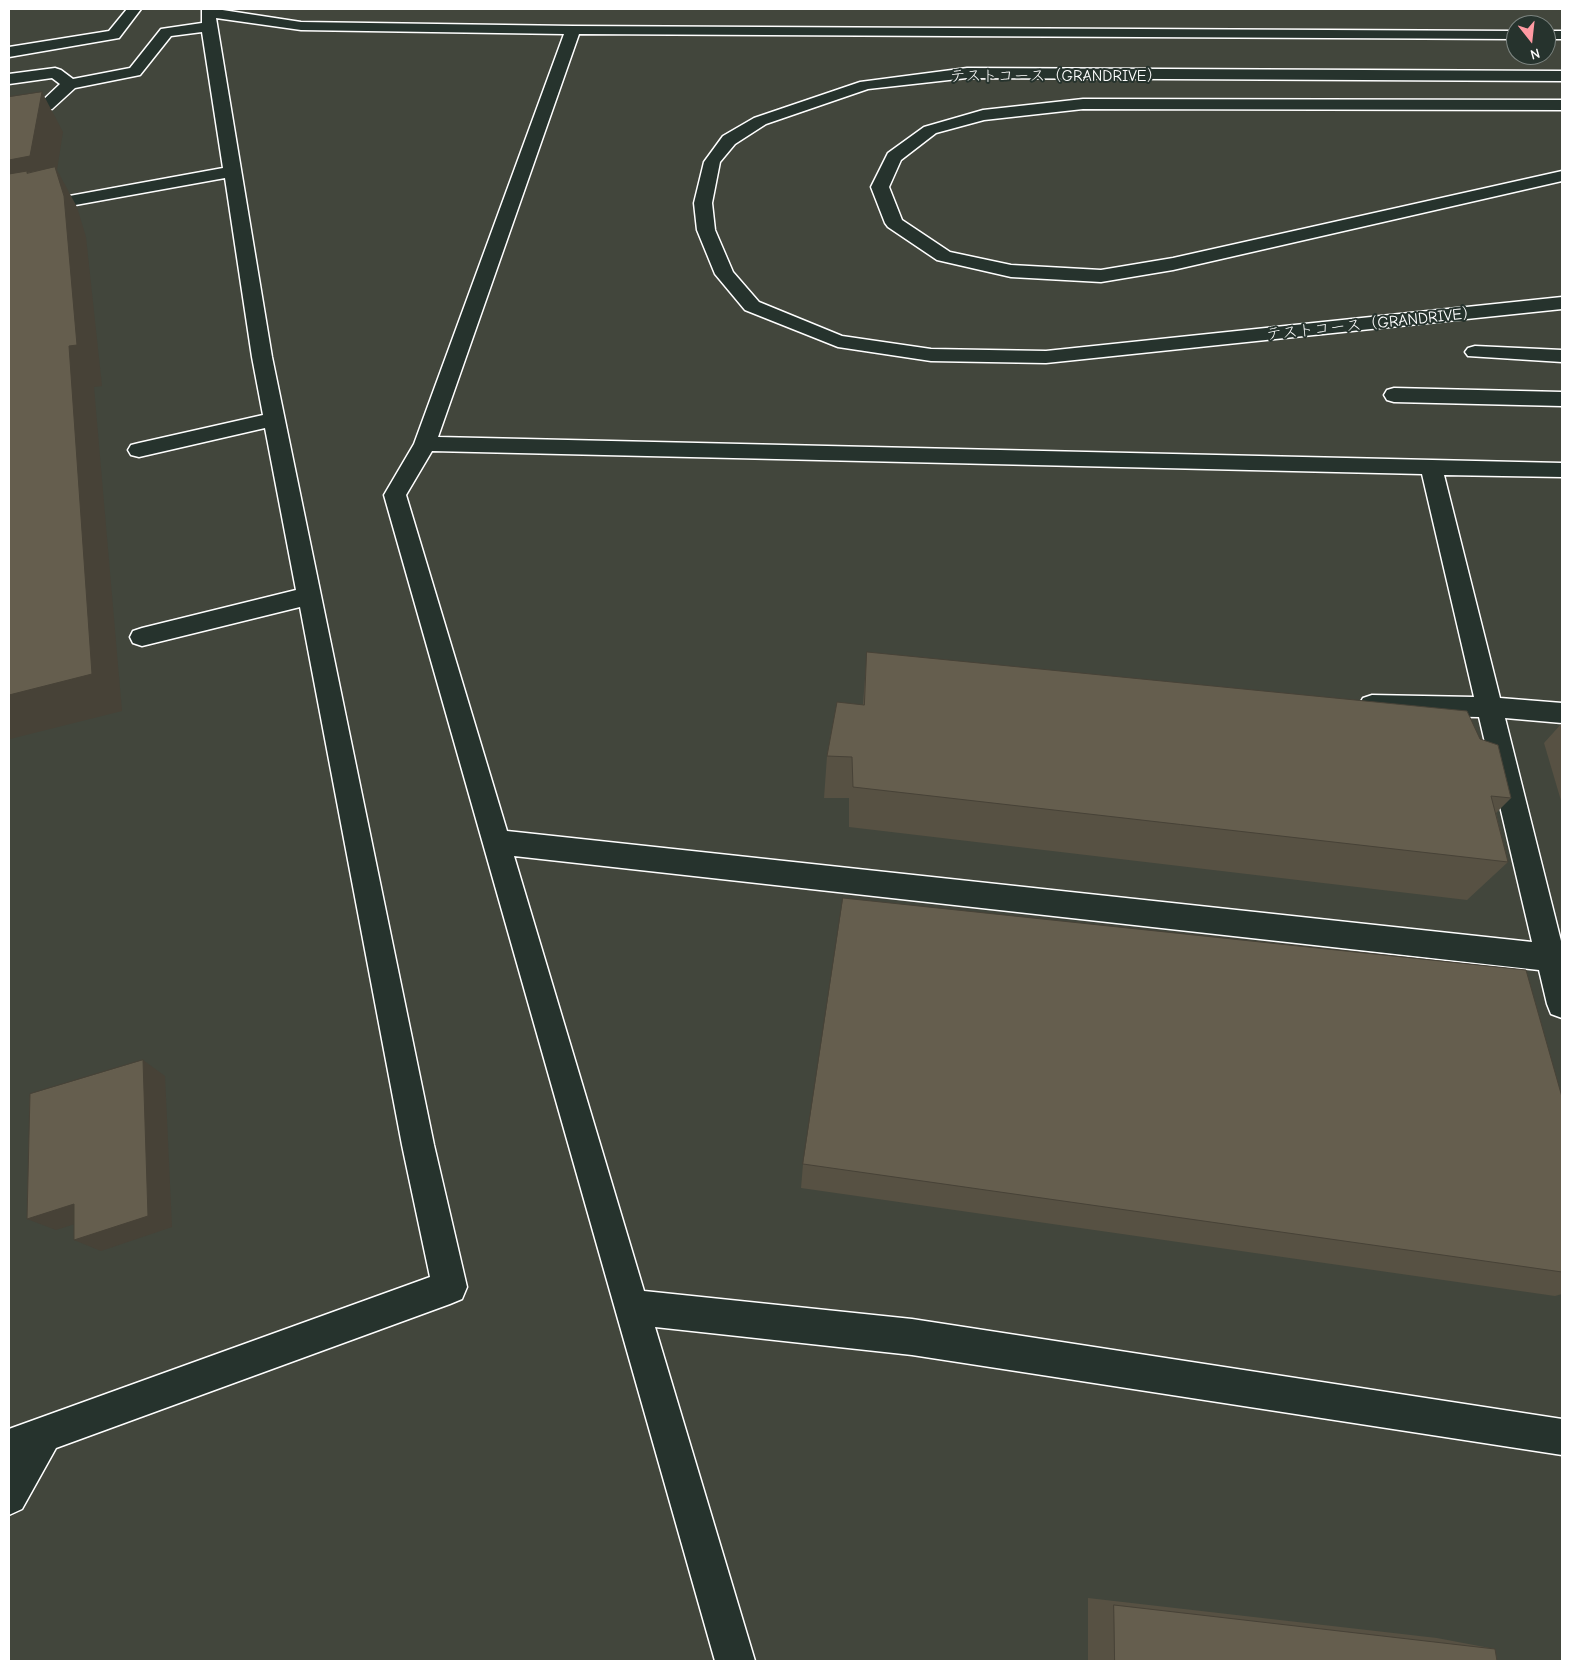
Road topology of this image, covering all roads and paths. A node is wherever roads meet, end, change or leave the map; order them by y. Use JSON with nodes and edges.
{"nodes":[{"id":1,"x":134,"y":9,"type":"edge"},
{"id":2,"x":209,"y":16,"type":"edge"},
{"id":3,"x":573,"y":30,"type":"junction"},
{"id":4,"x":1506,"y":35,"type":"edge"},
{"id":5,"x":9,"y":52,"type":"edge"},
{"id":6,"x":1562,"y":76,"type":"edge"},
{"id":7,"x":9,"y":79,"type":"edge"},
{"id":8,"x":70,"y":84,"type":"junction"},
{"id":9,"x":1562,"y":105,"type":"edge"},
{"id":10,"x":9,"y":112,"type":"edge"},
{"id":11,"x":232,"y":172,"type":"junction"},
{"id":12,"x":1562,"y":176,"type":"edge"},
{"id":13,"x":9,"y":212,"type":"edge"},
{"id":14,"x":1562,"y":303,"type":"edge"},
{"id":15,"x":1475,"y":352,"type":"dead end"},
{"id":16,"x":1562,"y":356,"type":"edge"},
{"id":17,"x":1394,"y":395,"type":"dead end"},
{"id":18,"x":1562,"y":399,"type":"edge"},
{"id":19,"x":274,"y":419,"type":"junction"},
{"id":20,"x":425,"y":444,"type":"junction"},
{"id":21,"x":139,"y":450,"type":"dead end"},
{"id":22,"x":1431,"y":467,"type":"junction"},
{"id":23,"x":1562,"y":470,"type":"edge"},
{"id":24,"x":309,"y":596,"type":"junction"},
{"id":25,"x":142,"y":637,"type":"dead end"},
{"id":26,"x":1352,"y":705,"type":"edge"},
{"id":27,"x":1490,"y":707,"type":"junction"},
{"id":28,"x":1562,"y":713,"type":"edge"},
{"id":29,"x":496,"y":842,"type":"junction"},
{"id":30,"x":1556,"y":958,"type":"edge"},
{"id":31,"x":1562,"y":1004,"type":"edge"},
{"id":32,"x":632,"y":1307,"type":"junction"},
{"id":33,"x":43,"y":1435,"type":"junction"},
{"id":34,"x":1562,"y":1438,"type":"edge"},
{"id":35,"x":9,"y":1447,"type":"edge"},
{"id":36,"x":9,"y":1496,"type":"edge"},
{"id":37,"x":735,"y":1661,"type":"edge"}],
"edges":[{"from":1,"to":5,"type":"street"},
{"from":2,"to":3,"type":"street"},
{"from":2,"to":8,"type":"street"},
{"from":2,"to":11,"type":"street"},
{"from":3,"to":4,"type":"street"},
{"from":3,"to":20,"type":"street"},
{"from":6,"to":14,"type":"street","name":"テストコース（GRANDRIVE）"},
{"from":7,"to":8,"type":"street"},
{"from":8,"to":10,"type":"street"},
{"from":9,"to":12,"type":"street"},
{"from":11,"to":13,"type":"street"},
{"from":11,"to":19,"type":"street"},
{"from":15,"to":16,"type":"street"},
{"from":17,"to":18,"type":"street"},
{"from":19,"to":21,"type":"street"},
{"from":19,"to":24,"type":"street"},
{"from":20,"to":22,"type":"street"},
{"from":20,"to":29,"type":"street"},
{"from":22,"to":23,"type":"street"},
{"from":22,"to":27,"type":"street"},
{"from":24,"to":25,"type":"street"},
{"from":24,"to":33,"type":"street"},
{"from":26,"to":27,"type":"street"},
{"from":27,"to":28,"type":"street"},
{"from":27,"to":30,"type":"street"},
{"from":29,"to":30,"type":"street"},
{"from":29,"to":32,"type":"street"},
{"from":30,"to":31,"type":"street"},
{"from":32,"to":34,"type":"street"},
{"from":32,"to":37,"type":"street"},
{"from":33,"to":35,"type":"street"},
{"from":33,"to":36,"type":"street"}]}
